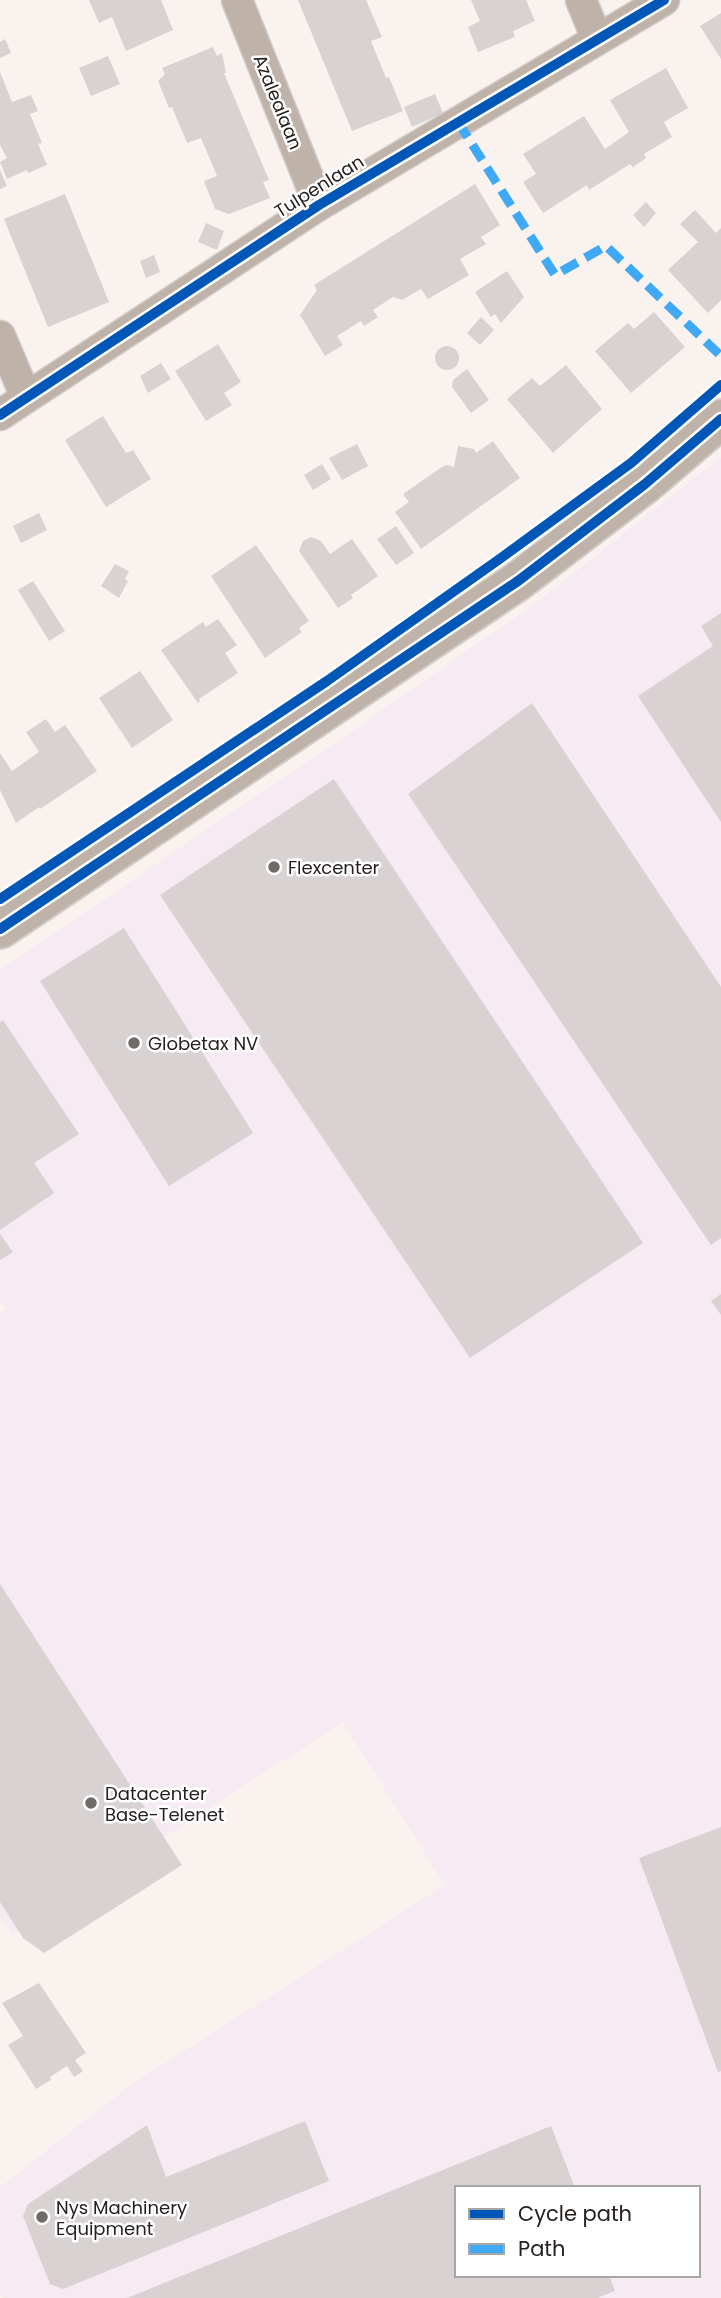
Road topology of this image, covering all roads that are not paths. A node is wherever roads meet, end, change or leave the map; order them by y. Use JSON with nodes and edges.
{"nodes":[{"id":1,"x":237,"y":0,"type":"edge"},
{"id":2,"x":581,"y":0,"type":"edge"},
{"id":3,"x":664,"y":0,"type":"edge"},
{"id":4,"x":597,"y":39,"type":"junction"},
{"id":5,"x":319,"y":205,"type":"junction"},
{"id":6,"x":0,"y":336,"type":"edge"},
{"id":7,"x":26,"y":397,"type":"junction"},
{"id":8,"x":0,"y":415,"type":"edge"},
{"id":9,"x":721,"y":419,"type":"edge"},
{"id":10,"x":0,"y":929,"type":"edge"}],
"edges":[{"from":1,"to":5,"type":"street","name":"Azalealaan"},
{"from":2,"to":4,"type":"street"},
{"from":3,"to":4,"type":"street","name":"Tulpenlaan"},
{"from":4,"to":5,"type":"street","name":"Tulpenlaan"},
{"from":5,"to":7,"type":"street","name":"Tulpenlaan"},
{"from":6,"to":7,"type":"street"},
{"from":7,"to":8,"type":"street","name":"Tulpenlaan"},
{"from":9,"to":10,"type":"street"}]}
